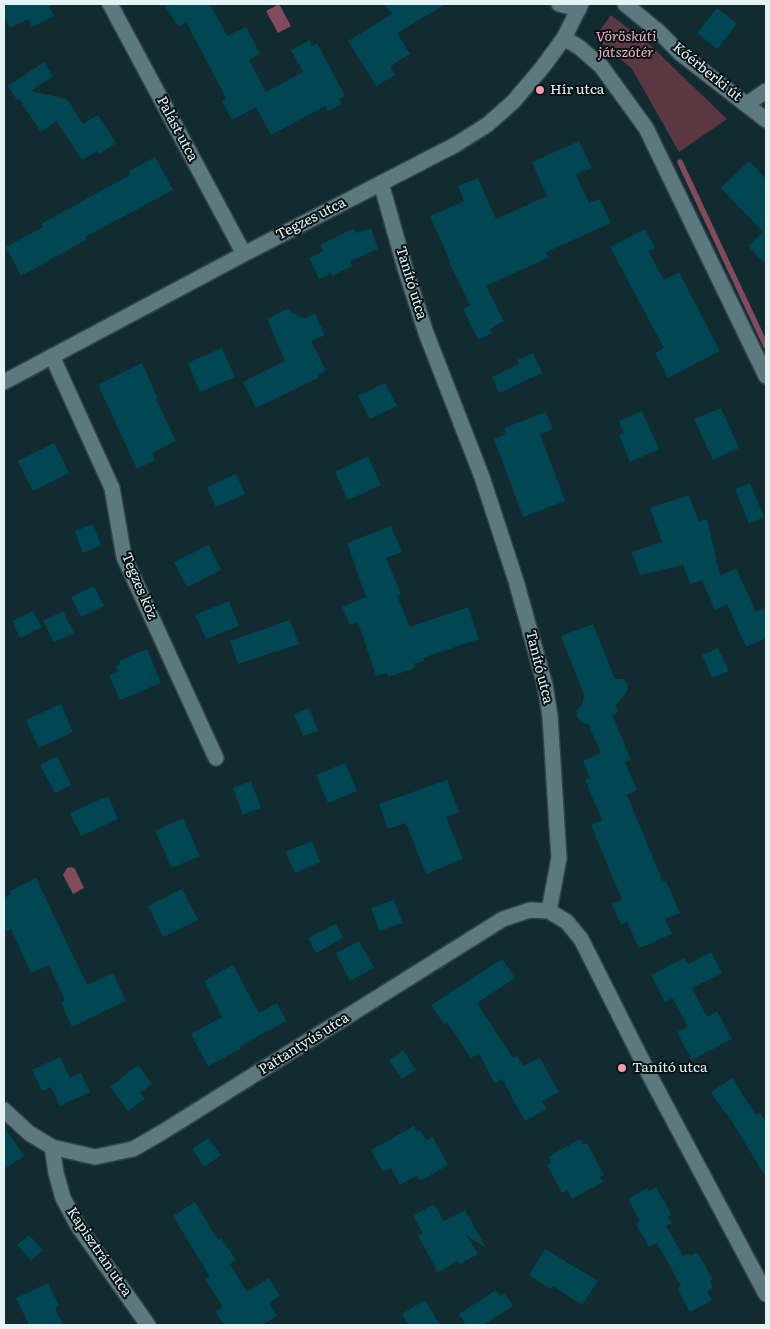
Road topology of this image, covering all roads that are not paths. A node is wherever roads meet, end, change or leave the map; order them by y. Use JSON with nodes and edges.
{"nodes":[{"id":1,"x":110,"y":4,"type":"edge"},
{"id":2,"x":559,"y":4,"type":"edge"},
{"id":3,"x":625,"y":4,"type":"edge"},
{"id":4,"x":580,"y":7,"type":"edge"},
{"id":5,"x":564,"y":38,"type":"junction"},
{"id":6,"x":766,"y":91,"type":"edge"},
{"id":7,"x":747,"y":104,"type":"junction"},
{"id":8,"x":766,"y":120,"type":"edge"},
{"id":9,"x":381,"y":183,"type":"junction"},
{"id":10,"x":244,"y":254,"type":"junction"},
{"id":11,"x":52,"y":356,"type":"junction"},
{"id":12,"x":766,"y":376,"type":"edge"},
{"id":13,"x":4,"y":382,"type":"edge"},
{"id":14,"x":216,"y":758,"type":"dead end"},
{"id":15,"x":549,"y":911,"type":"junction"},
{"id":16,"x":4,"y":1110,"type":"edge"},
{"id":17,"x":52,"y":1147,"type":"junction"},
{"id":18,"x":766,"y":1294,"type":"edge"},
{"id":19,"x":148,"y":1325,"type":"edge"}],
"edges":[{"from":1,"to":10,"type":"street","name":"Palást utca"},
{"from":2,"to":4,"type":"street"},
{"from":3,"to":7,"type":"street","name":"Kőérberki út"},
{"from":4,"to":5,"type":"street","name":"Tegzes utca"},
{"from":5,"to":9,"type":"street","name":"Tegzes utca"},
{"from":5,"to":12,"type":"street"},
{"from":6,"to":7,"type":"street"},
{"from":7,"to":8,"type":"street","name":"Kőérberki út"},
{"from":9,"to":10,"type":"street","name":"Tegzes utca"},
{"from":9,"to":15,"type":"street","name":"Tanító utca"},
{"from":10,"to":11,"type":"street","name":"Tegzes utca"},
{"from":11,"to":13,"type":"street","name":"Tegzes utca"},
{"from":11,"to":14,"type":"street","name":"Tegzes köz"},
{"from":15,"to":17,"type":"street","name":"Pattantyús utca"},
{"from":15,"to":18,"type":"street"},
{"from":16,"to":17,"type":"street"},
{"from":17,"to":19,"type":"street","name":"Kapisztrán utca"}]}
